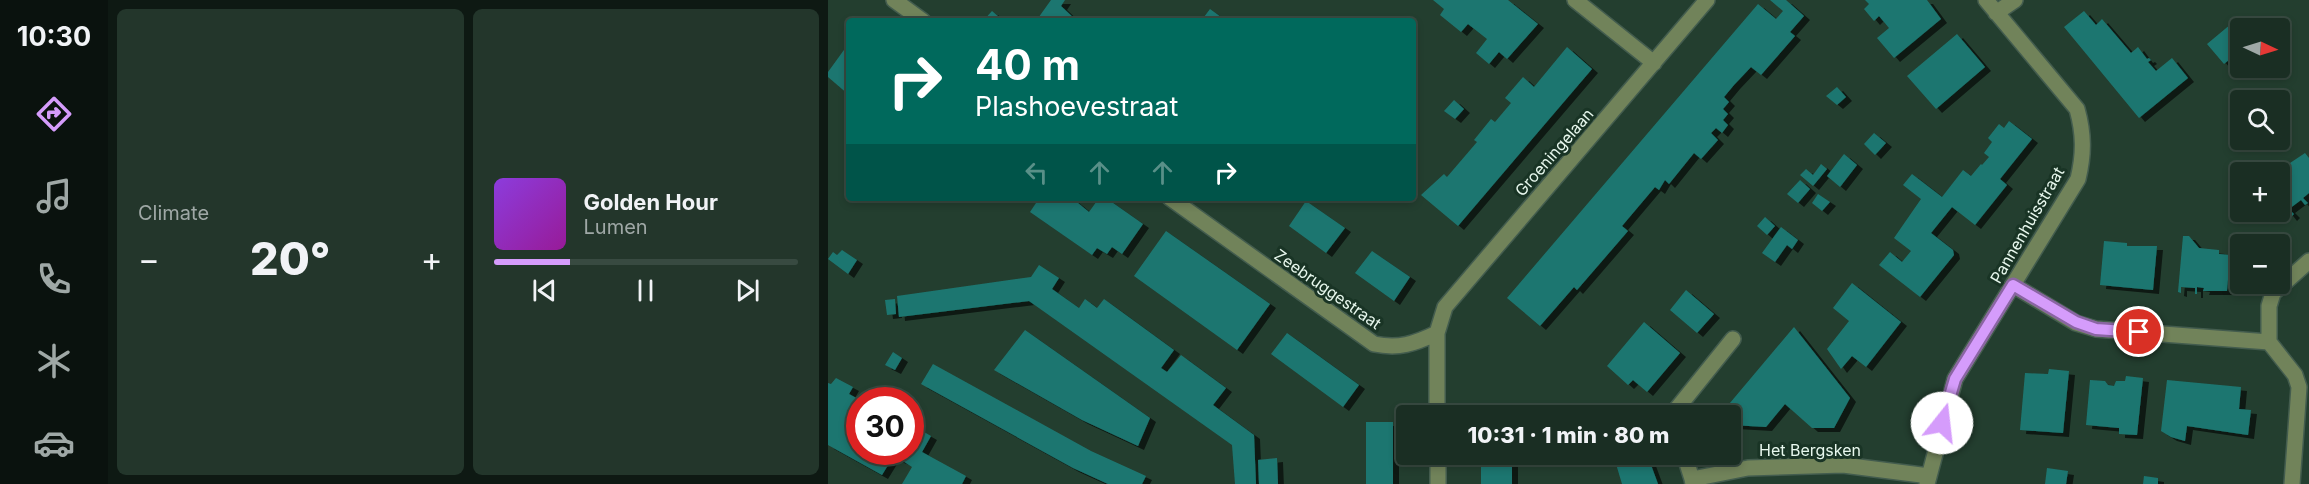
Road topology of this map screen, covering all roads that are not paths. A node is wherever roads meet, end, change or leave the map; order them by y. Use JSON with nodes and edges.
{"nodes":[{"id":1,"x":894,"y":0,"type":"edge"},
{"id":2,"x":1575,"y":0,"type":"edge"},
{"id":3,"x":1707,"y":0,"type":"edge"},
{"id":4,"x":1986,"y":0,"type":"edge"},
{"id":5,"x":2015,"y":0,"type":"edge"},
{"id":6,"x":1996,"y":13,"type":"junction"},
{"id":7,"x":919,"y":18,"type":"edge"},
{"id":8,"x":1654,"y":63,"type":"junction"},
{"id":9,"x":1174,"y":201,"type":"edge"},
{"id":10,"x":2309,"y":261,"type":"edge"},
{"id":11,"x":2013,"y":285,"type":"junction"},
{"id":12,"x":1437,"y":333,"type":"junction"},
{"id":13,"x":1733,"y":339,"type":"dead end"},
{"id":14,"x":2269,"y":342,"type":"junction"},
{"id":15,"x":1437,"y":405,"type":"edge"},
{"id":16,"x":1680,"y":405,"type":"edge"},
{"id":17,"x":1438,"y":465,"type":"edge"},
{"id":18,"x":1688,"y":465,"type":"edge"},
{"id":19,"x":1928,"y":480,"type":"edge"},
{"id":20,"x":1693,"y":482,"type":"edge"},
{"id":21,"x":1438,"y":484,"type":"edge"},
{"id":22,"x":2292,"y":484,"type":"edge"}],
"edges":[{"from":1,"to":7,"type":"street"},
{"from":2,"to":8,"type":"street"},
{"from":3,"to":8,"type":"street","name":"Groeningelaan"},
{"from":4,"to":6,"type":"street","name":"Pannenhuisstraat"},
{"from":5,"to":6,"type":"street"},
{"from":6,"to":11,"type":"street","name":"Pannenhuisstraat"},
{"from":8,"to":12,"type":"street","name":"Groeningelaan"},
{"from":9,"to":12,"type":"street","name":"Zeebruggestraat"},
{"from":10,"to":14,"type":"street"},
{"from":11,"to":14,"type":"street"},
{"from":11,"to":19,"type":"street","name":"Pannenhuisstraat"},
{"from":12,"to":15,"type":"street"},
{"from":13,"to":16,"type":"street"},
{"from":14,"to":22,"type":"street"},
{"from":17,"to":21,"type":"street"},
{"from":18,"to":20,"type":"street","name":"Het Bergsken"},
{"from":19,"to":20,"type":"street","name":"Het Bergsken"}]}
